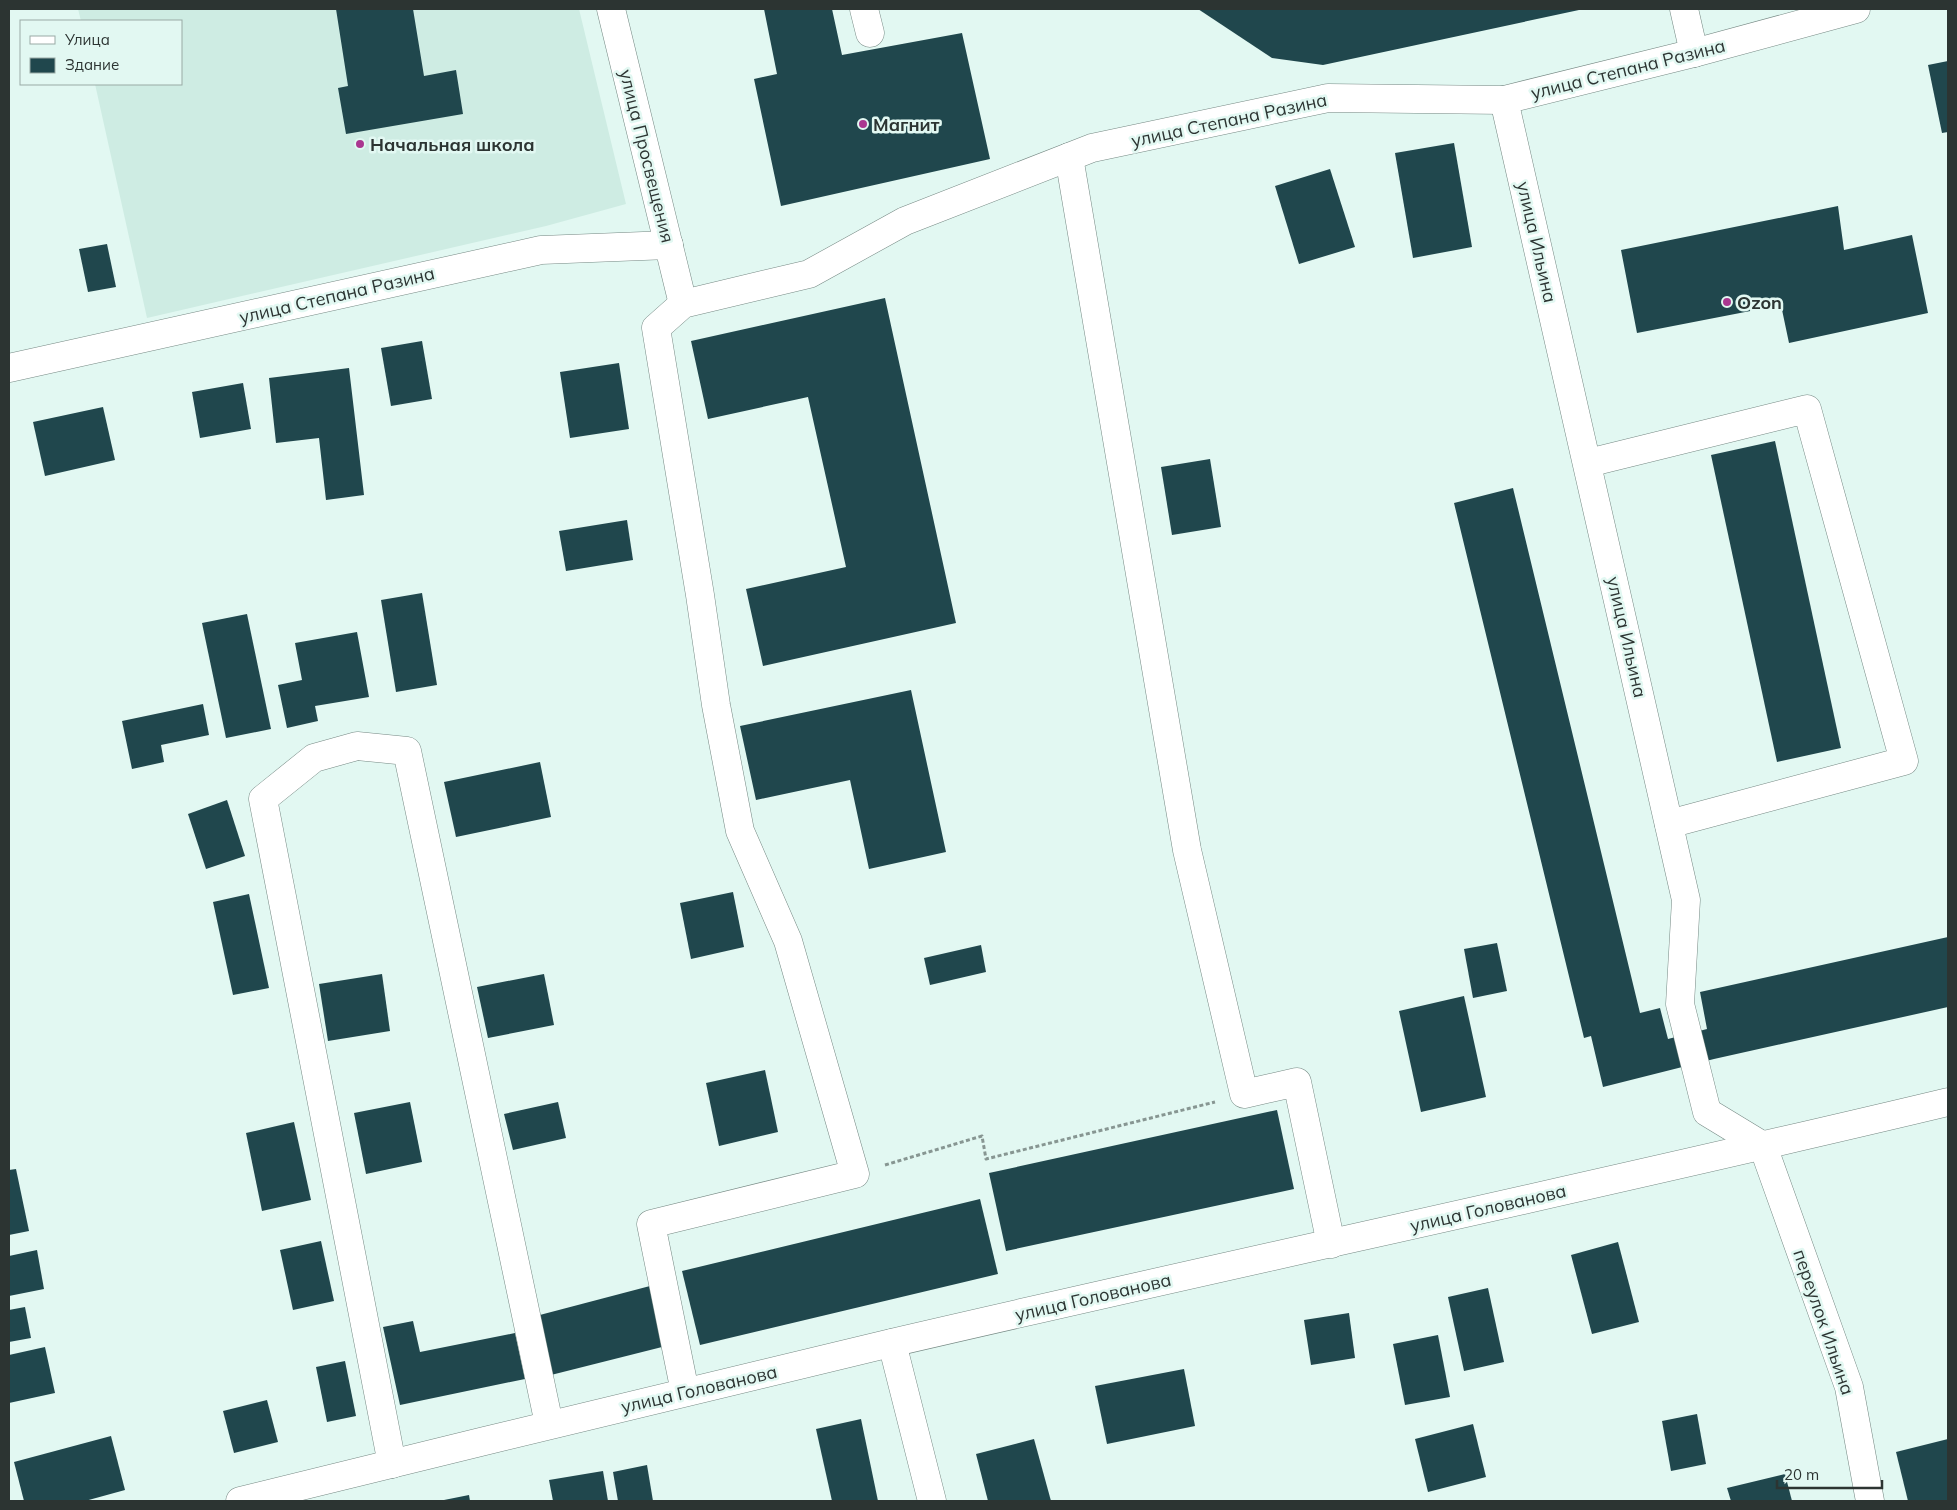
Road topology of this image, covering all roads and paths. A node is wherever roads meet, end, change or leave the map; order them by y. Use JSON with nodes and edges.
{"nodes":[{"id":1,"x":611,"y":9,"type":"edge"},
{"id":2,"x":1684,"y":9,"type":"edge"},
{"id":3,"x":1856,"y":9,"type":"edge"},
{"id":4,"x":1694,"y":53,"type":"junction"},
{"id":5,"x":1504,"y":100,"type":"junction"},
{"id":6,"x":1069,"y":157,"type":"junction"},
{"id":7,"x":669,"y":244,"type":"junction"},
{"id":8,"x":683,"y":304,"type":"junction"},
{"id":9,"x":9,"y":368,"type":"edge"},
{"id":10,"x":1588,"y":464,"type":"junction"},
{"id":11,"x":1669,"y":824,"type":"junction"},
{"id":12,"x":1244,"y":1094,"type":"junction"},
{"id":13,"x":1948,"y":1102,"type":"edge"},
{"id":14,"x":1763,"y":1146,"type":"junction"},
{"id":15,"x":855,"y":1174,"type":"junction"},
{"id":16,"x":1331,"y":1244,"type":"junction"},
{"id":17,"x":892,"y":1343,"type":"junction"},
{"id":18,"x":684,"y":1392,"type":"junction"},
{"id":19,"x":549,"y":1424,"type":"junction"},
{"id":20,"x":392,"y":1464,"type":"junction"},
{"id":21,"x":240,"y":1501,"type":"edge"},
{"id":22,"x":932,"y":1501,"type":"edge"},
{"id":23,"x":1870,"y":1501,"type":"edge"}],
"edges":[{"from":1,"to":7,"type":"street","name":"улица Просвещения"},
{"from":2,"to":4,"type":"street"},
{"from":3,"to":4,"type":"street","name":"улица Степана Разина"},
{"from":4,"to":5,"type":"street","name":"улица Степана Разина"},
{"from":5,"to":6,"type":"street","name":"улица Степана Разина"},
{"from":5,"to":10,"type":"street","name":"улица Ильина"},
{"from":6,"to":8,"type":"street","name":"улица Степана Разина"},
{"from":6,"to":12,"type":"street"},
{"from":7,"to":8,"type":"street","name":"улица Просвещения"},
{"from":7,"to":9,"type":"street","name":"улица Степана Разина"},
{"from":8,"to":15,"type":"street"},
{"from":10,"to":11,"type":"street","name":"улица Ильина"},
{"from":10,"to":11,"type":"street"},
{"from":11,"to":14,"type":"street","name":"улица Ильина"},
{"from":12,"to":15,"type":"path"},
{"from":12,"to":16,"type":"street"},
{"from":13,"to":14,"type":"street","name":"улица Голованова"},
{"from":14,"to":16,"type":"street","name":"улица Голованова"},
{"from":14,"to":23,"type":"street","name":"переулок Ильина"},
{"from":15,"to":18,"type":"street"},
{"from":16,"to":17,"type":"street","name":"улица Голованова"},
{"from":17,"to":18,"type":"street","name":"улица Голованова"},
{"from":17,"to":22,"type":"street"},
{"from":18,"to":19,"type":"street","name":"улица Голованова"},
{"from":19,"to":20,"type":"street","name":"улица Голованова"},
{"from":19,"to":20,"type":"street"},
{"from":20,"to":21,"type":"street","name":"улица Голованова"}]}
